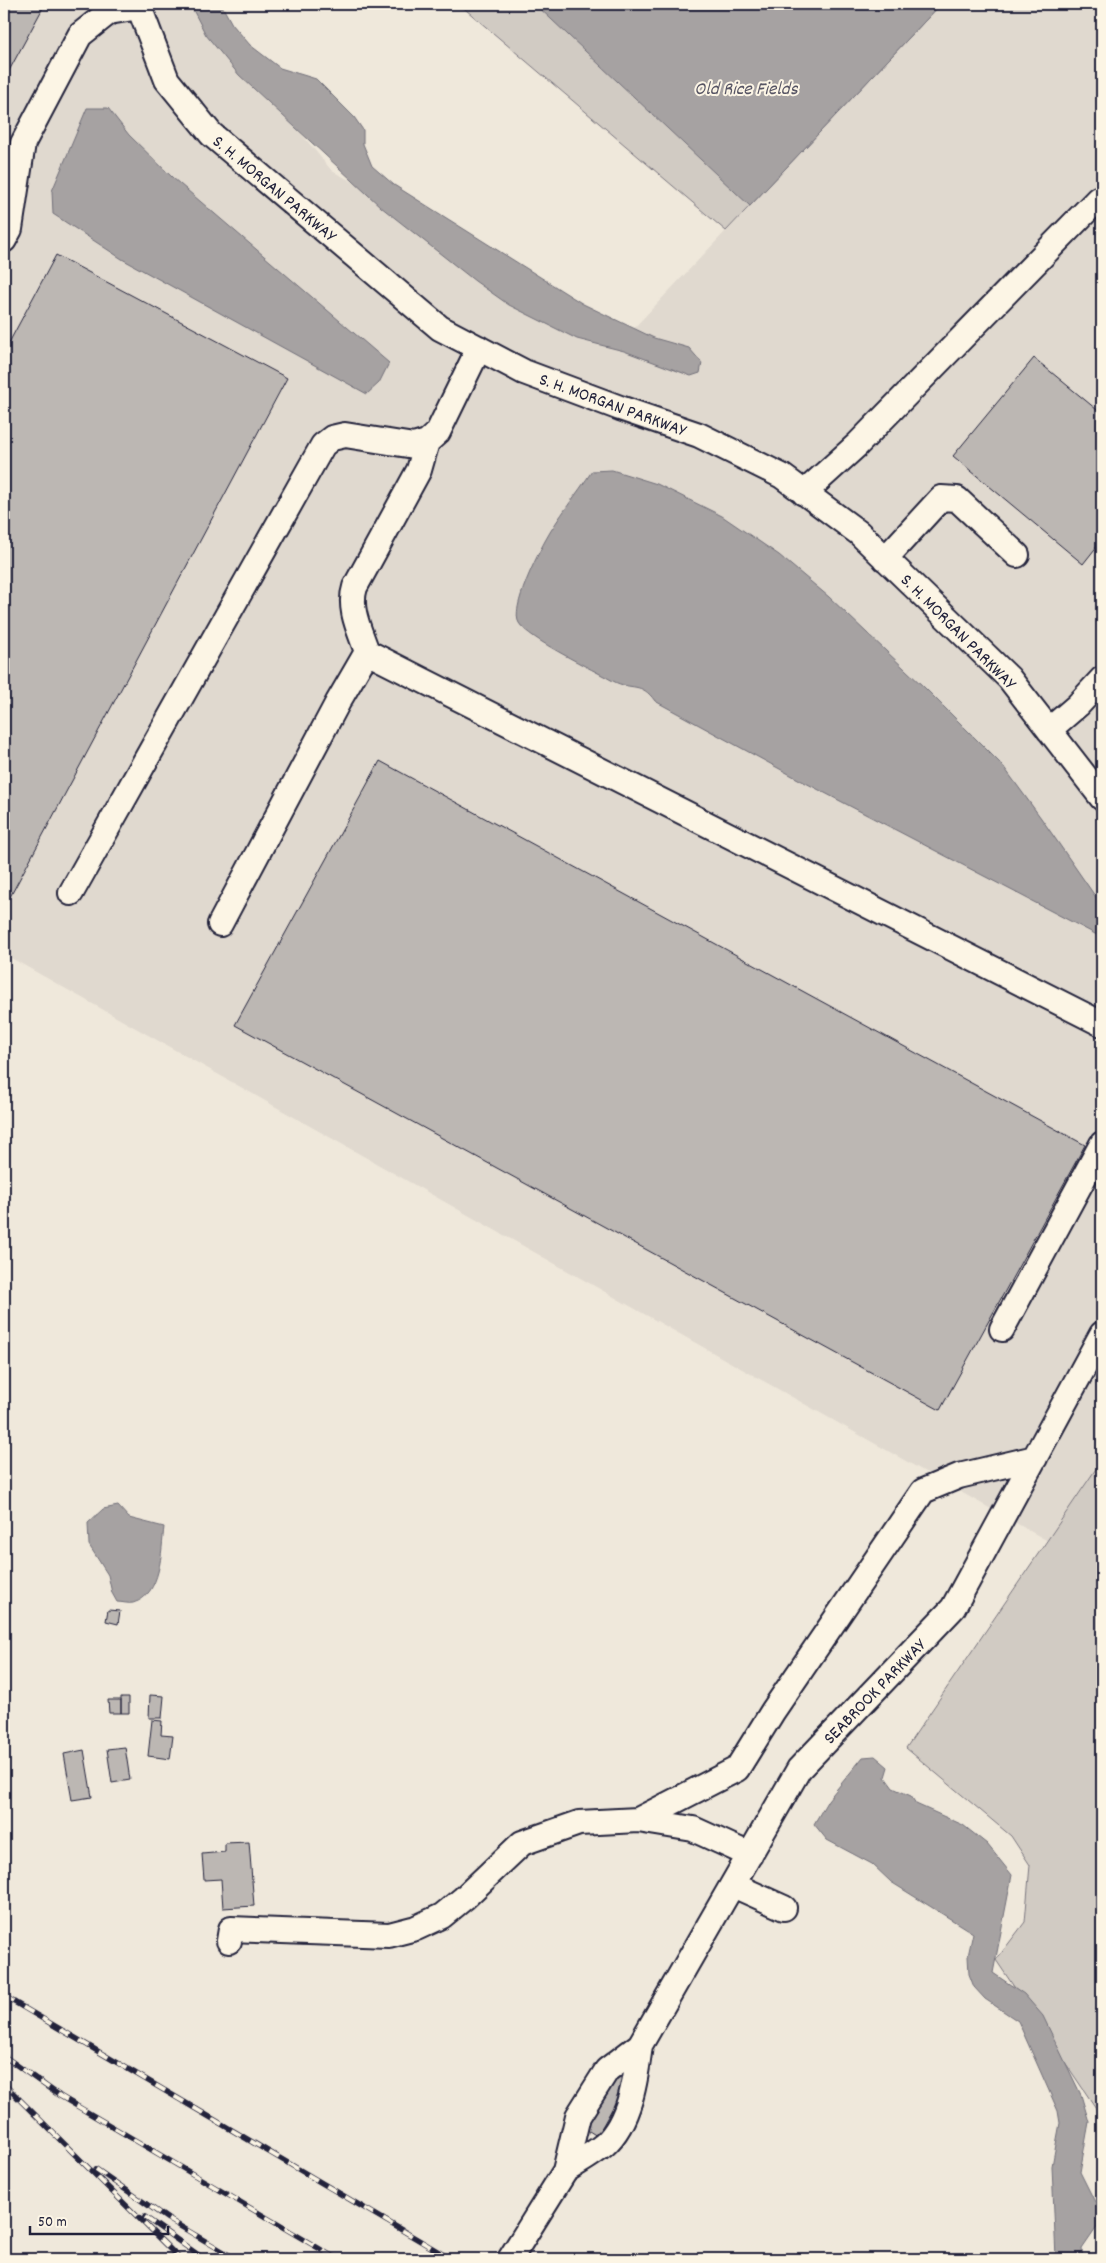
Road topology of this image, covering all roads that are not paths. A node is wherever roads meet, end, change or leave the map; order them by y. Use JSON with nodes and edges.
{"nodes":[{"id":1,"x":138,"y":5,"type":"edge"},
{"id":2,"x":1102,"y":204,"type":"edge"},
{"id":3,"x":4,"y":240,"type":"edge"},
{"id":4,"x":479,"y":348,"type":"junction"},
{"id":5,"x":427,"y":442,"type":"junction"},
{"id":6,"x":804,"y":492,"type":"junction"},
{"id":7,"x":1017,"y":555,"type":"dead end"},
{"id":8,"x":885,"y":559,"type":"junction"},
{"id":9,"x":367,"y":652,"type":"junction"},
{"id":10,"x":1100,"y":685,"type":"edge"},
{"id":11,"x":1049,"y":730,"type":"junction"},
{"id":12,"x":1102,"y":798,"type":"edge"},
{"id":13,"x":71,"y":893,"type":"dead end"},
{"id":14,"x":220,"y":924,"type":"dead end"},
{"id":15,"x":1102,"y":1024,"type":"edge"},
{"id":16,"x":1102,"y":1144,"type":"edge"},
{"id":17,"x":1002,"y":1329,"type":"dead end"},
{"id":18,"x":1102,"y":1334,"type":"edge"},
{"id":19,"x":1035,"y":1458,"type":"junction"},
{"id":20,"x":638,"y":1820,"type":"junction"},
{"id":21,"x":750,"y":1855,"type":"junction"},
{"id":22,"x":733,"y":1885,"type":"junction"},
{"id":23,"x":784,"y":1908,"type":"dead end"},
{"id":24,"x":229,"y":1941,"type":"dead end"},
{"id":25,"x":640,"y":2045,"type":"junction"},
{"id":26,"x":565,"y":2171,"type":"junction"},
{"id":27,"x":510,"y":2259,"type":"edge"}],
"edges":[{"from":1,"to":3,"type":"street"},
{"from":1,"to":4,"type":"street","name":"S. H. MORGAN PARKWAY"},
{"from":2,"to":6,"type":"street"},
{"from":4,"to":5,"type":"street"},
{"from":4,"to":6,"type":"street","name":"S. H. MORGAN PARKWAY"},
{"from":5,"to":9,"type":"street"},
{"from":5,"to":13,"type":"street"},
{"from":6,"to":8,"type":"street","name":"S. H. MORGAN PARKWAY"},
{"from":7,"to":8,"type":"street"},
{"from":8,"to":11,"type":"street","name":"S. H. MORGAN PARKWAY"},
{"from":9,"to":14,"type":"street"},
{"from":9,"to":15,"type":"street"},
{"from":10,"to":11,"type":"street"},
{"from":11,"to":12,"type":"street","name":"S. H. MORGAN PARKWAY"},
{"from":16,"to":17,"type":"street"},
{"from":18,"to":19,"type":"street","name":"SEABROOK PARKWAY"},
{"from":19,"to":20,"type":"street"},
{"from":19,"to":21,"type":"street","name":"SEABROOK PARKWAY"},
{"from":20,"to":21,"type":"street"},
{"from":20,"to":24,"type":"street"},
{"from":21,"to":22,"type":"street","name":"SEABROOK PARKWAY"},
{"from":22,"to":23,"type":"street"},
{"from":22,"to":25,"type":"street","name":"SEABROOK PARKWAY"},
{"from":25,"to":26,"type":"street","name":"SEABROOK PARKWAY"},
{"from":25,"to":26,"type":"street","name":"SEABROOK PARKWAY"},
{"from":26,"to":27,"type":"street","name":"SEABROOK PARKWAY"}]}
